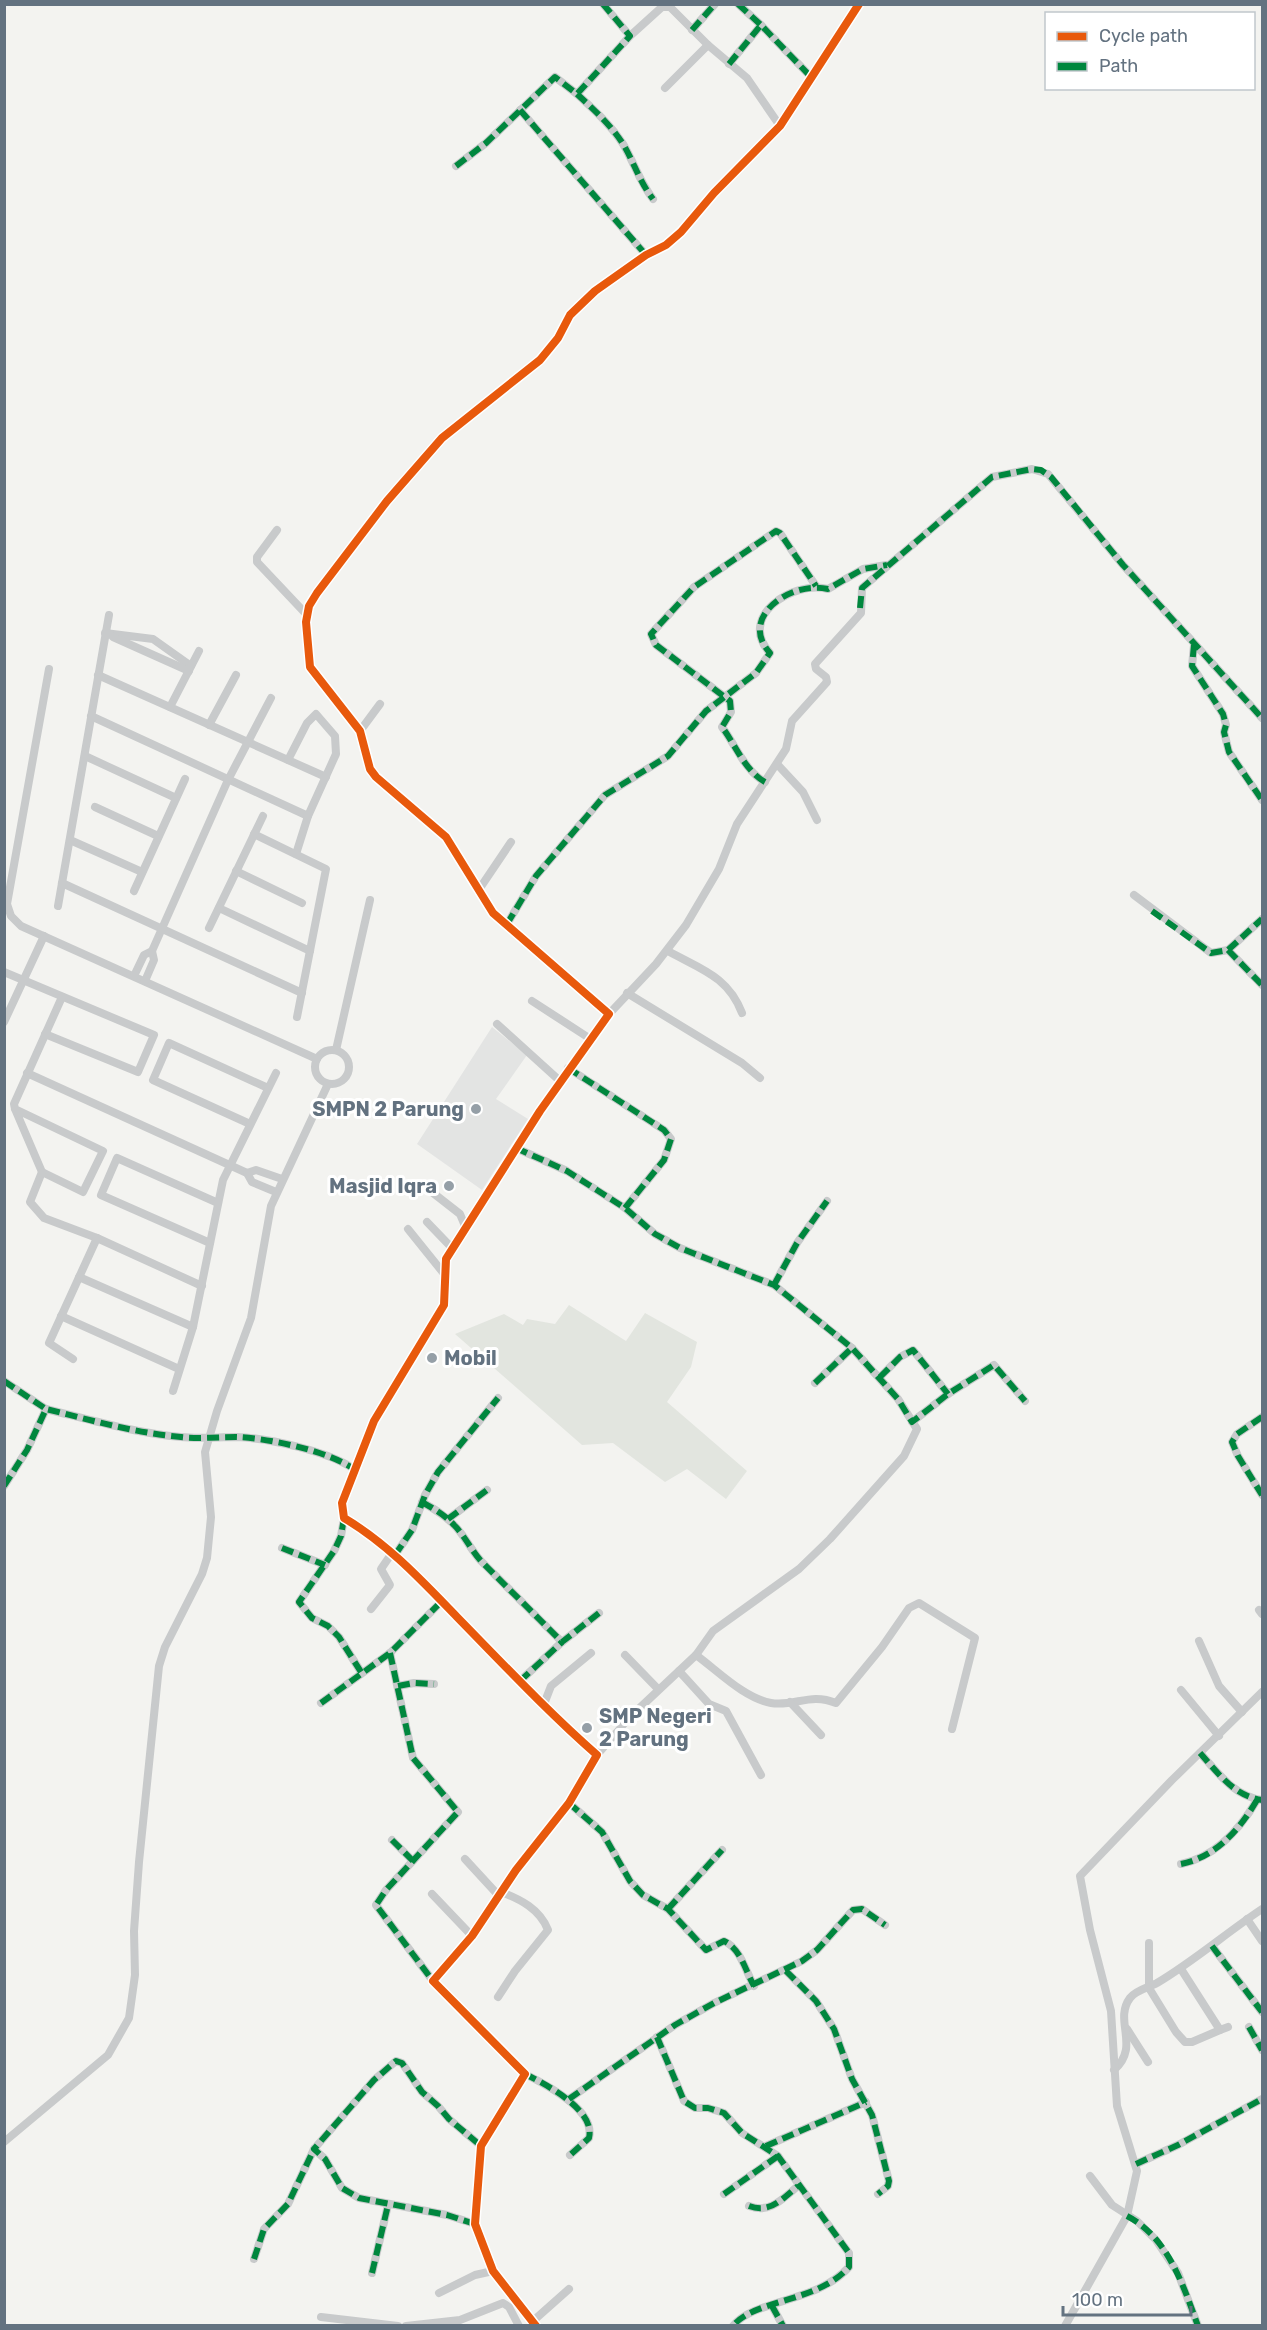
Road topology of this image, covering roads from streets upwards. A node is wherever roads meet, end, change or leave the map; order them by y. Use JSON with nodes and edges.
{"nodes":[{"id":1,"x":603,"y":4,"type":"edge"},
{"id":2,"x":715,"y":4,"type":"edge"},
{"id":3,"x":738,"y":4,"type":"edge"},
{"id":4,"x":859,"y":4,"type":"edge"},
{"id":5,"x":761,"y":25,"type":"junction"},
{"id":6,"x":692,"y":30,"type":"junction"},
{"id":7,"x":630,"y":36,"type":"junction"},
{"id":8,"x":708,"y":45,"type":"junction"},
{"id":9,"x":729,"y":64,"type":"junction"},
{"id":10,"x":812,"y":78,"type":"junction"},
{"id":11,"x":665,"y":88,"type":"dead end"},
{"id":12,"x":578,"y":94,"type":"junction"},
{"id":13,"x":520,"y":110,"type":"junction"},
{"id":14,"x":780,"y":126,"type":"junction"},
{"id":15,"x":456,"y":166,"type":"dead end"},
{"id":16,"x":653,"y":198,"type":"dead end"},
{"id":17,"x":646,"y":255,"type":"junction"},
{"id":18,"x":277,"y":530,"type":"dead end"},
{"id":19,"x":889,"y":565,"type":"junction"},
{"id":20,"x":816,"y":586,"type":"junction"},
{"id":21,"x":109,"y":615,"type":"dead end"},
{"id":22,"x":307,"y":615,"type":"junction"},
{"id":23,"x":105,"y":633,"type":"junction"},
{"id":24,"x":1194,"y":645,"type":"junction"},
{"id":25,"x":199,"y":651,"type":"dead end"},
{"id":26,"x":190,"y":668,"type":"junction"},
{"id":27,"x":49,"y":669,"type":"dead end"},
{"id":28,"x":98,"y":675,"type":"junction"},
{"id":29,"x":236,"y":675,"type":"dead end"},
{"id":30,"x":271,"y":698,"type":"dead end"},
{"id":31,"x":727,"y":698,"type":"junction"},
{"id":32,"x":380,"y":704,"type":"dead end"},
{"id":33,"x":170,"y":707,"type":"junction"},
{"id":34,"x":91,"y":716,"type":"junction"},
{"id":35,"x":1263,"y":718,"type":"edge"},
{"id":36,"x":209,"y":725,"type":"junction"},
{"id":37,"x":360,"y":731,"type":"junction"},
{"id":38,"x":249,"y":742,"type":"junction"},
{"id":39,"x":85,"y":756,"type":"junction"},
{"id":40,"x":288,"y":760,"type":"junction"},
{"id":41,"x":777,"y":764,"type":"junction"},
{"id":42,"x":326,"y":777,"type":"junction"},
{"id":43,"x":184,"y":778,"type":"dead end"},
{"id":44,"x":228,"y":780,"type":"junction"},
{"id":45,"x":765,"y":782,"type":"junction"},
{"id":46,"x":176,"y":798,"type":"junction"},
{"id":47,"x":1263,"y":800,"type":"edge"},
{"id":48,"x":95,"y":807,"type":"dead end"},
{"id":49,"x":263,"y":816,"type":"dead end"},
{"id":50,"x":309,"y":816,"type":"junction"},
{"id":51,"x":817,"y":820,"type":"dead end"},
{"id":52,"x":254,"y":834,"type":"junction"},
{"id":53,"x":158,"y":836,"type":"junction"},
{"id":54,"x":70,"y":840,"type":"junction"},
{"id":55,"x":511,"y":842,"type":"dead end"},
{"id":56,"x":296,"y":854,"type":"junction"},
{"id":57,"x":236,"y":871,"type":"junction"},
{"id":58,"x":142,"y":872,"type":"junction"},
{"id":59,"x":62,"y":883,"type":"junction"},
{"id":60,"x":134,"y":891,"type":"dead end"},
{"id":61,"x":478,"y":891,"type":"junction"},
{"id":62,"x":1134,"y":895,"type":"dead end"},
{"id":63,"x":370,"y":900,"type":"dead end"},
{"id":64,"x":303,"y":903,"type":"dead end"},
{"id":65,"x":58,"y":906,"type":"dead end"},
{"id":66,"x":219,"y":908,"type":"junction"},
{"id":67,"x":8,"y":918,"type":"edge"},
{"id":68,"x":1263,"y":920,"type":"edge"},
{"id":69,"x":507,"y":924,"type":"junction"},
{"id":70,"x":209,"y":928,"type":"dead end"},
{"id":71,"x":162,"y":929,"type":"junction"},
{"id":72,"x":44,"y":936,"type":"junction"},
{"id":73,"x":1228,"y":950,"type":"junction"},
{"id":74,"x":152,"y":951,"type":"junction"},
{"id":75,"x":310,"y":951,"type":"junction"},
{"id":76,"x":668,"y":951,"type":"junction"},
{"id":77,"x":4,"y":972,"type":"edge"},
{"id":78,"x":134,"y":976,"type":"junction"},
{"id":79,"x":24,"y":981,"type":"junction"},
{"id":80,"x":145,"y":981,"type":"junction"},
{"id":81,"x":1263,"y":985,"type":"edge"},
{"id":82,"x":302,"y":993,"type":"junction"},
{"id":83,"x":627,"y":993,"type":"junction"},
{"id":84,"x":62,"y":997,"type":"junction"},
{"id":85,"x":532,"y":1001,"type":"dead end"},
{"id":86,"x":742,"y":1013,"type":"dead end"},
{"id":87,"x":609,"y":1014,"type":"junction"},
{"id":88,"x":297,"y":1017,"type":"dead end"},
{"id":89,"x":4,"y":1022,"type":"edge"},
{"id":90,"x":497,"y":1024,"type":"dead end"},
{"id":91,"x":45,"y":1034,"type":"junction"},
{"id":92,"x":589,"y":1038,"type":"junction"},
{"id":93,"x":336,"y":1050,"type":"junction"},
{"id":94,"x":317,"y":1059,"type":"junction"},
{"id":95,"x":568,"y":1068,"type":"junction"},
{"id":96,"x":27,"y":1073,"type":"junction"},
{"id":97,"x":276,"y":1073,"type":"dead end"},
{"id":98,"x":760,"y":1078,"type":"dead end"},
{"id":99,"x":560,"y":1081,"type":"junction"},
{"id":100,"x":328,"y":1084,"type":"junction"},
{"id":101,"x":268,"y":1088,"type":"junction"},
{"id":102,"x":15,"y":1109,"type":"junction"},
{"id":103,"x":250,"y":1124,"type":"junction"},
{"id":104,"x":516,"y":1148,"type":"junction"},
{"id":105,"x":230,"y":1166,"type":"junction"},
{"id":106,"x":42,"y":1172,"type":"junction"},
{"id":107,"x":247,"y":1173,"type":"junction"},
{"id":108,"x":282,"y":1179,"type":"junction"},
{"id":109,"x":428,"y":1189,"type":"dead end"},
{"id":110,"x":276,"y":1192,"type":"junction"},
{"id":111,"x":827,"y":1201,"type":"dead end"},
{"id":112,"x":218,"y":1203,"type":"junction"},
{"id":113,"x":626,"y":1208,"type":"junction"},
{"id":114,"x":427,"y":1222,"type":"dead end"},
{"id":115,"x":465,"y":1226,"type":"junction"},
{"id":116,"x":408,"y":1229,"type":"dead end"},
{"id":117,"x":97,"y":1238,"type":"junction"},
{"id":118,"x":210,"y":1243,"type":"junction"},
{"id":119,"x":452,"y":1248,"type":"junction"},
{"id":120,"x":445,"y":1275,"type":"junction"},
{"id":121,"x":79,"y":1277,"type":"junction"},
{"id":122,"x":774,"y":1285,"type":"junction"},
{"id":123,"x":202,"y":1286,"type":"junction"},
{"id":124,"x":61,"y":1316,"type":"junction"},
{"id":125,"x":193,"y":1327,"type":"junction"},
{"id":126,"x":852,"y":1348,"type":"junction"},
{"id":127,"x":73,"y":1359,"type":"dead end"},
{"id":128,"x":179,"y":1370,"type":"junction"},
{"id":129,"x":880,"y":1377,"type":"junction"},
{"id":130,"x":4,"y":1381,"type":"edge"},
{"id":131,"x":815,"y":1383,"type":"dead end"},
{"id":132,"x":173,"y":1391,"type":"dead end"},
{"id":133,"x":948,"y":1394,"type":"junction"},
{"id":134,"x":498,"y":1398,"type":"dead end"},
{"id":135,"x":1025,"y":1401,"type":"dead end"},
{"id":136,"x":46,"y":1409,"type":"junction"},
{"id":137,"x":1263,"y":1417,"type":"edge"},
{"id":138,"x":912,"y":1422,"type":"junction"},
{"id":139,"x":208,"y":1438,"type":"junction"},
{"id":140,"x":354,"y":1469,"type":"junction"},
{"id":141,"x":5,"y":1483,"type":"edge"},
{"id":142,"x":487,"y":1490,"type":"dead end"},
{"id":143,"x":1263,"y":1495,"type":"edge"},
{"id":144,"x":422,"y":1502,"type":"junction"},
{"id":145,"x":344,"y":1518,"type":"junction"},
{"id":146,"x":448,"y":1519,"type":"junction"},
{"id":147,"x":282,"y":1548,"type":"dead end"},
{"id":148,"x":393,"y":1554,"type":"junction"},
{"id":149,"x":325,"y":1565,"type":"junction"},
{"id":150,"x":442,"y":1601,"type":"junction"},
{"id":151,"x":371,"y":1609,"type":"dead end"},
{"id":152,"x":599,"y":1613,"type":"dead end"},
{"id":153,"x":1199,"y":1641,"type":"dead end"},
{"id":154,"x":562,"y":1642,"type":"junction"},
{"id":155,"x":390,"y":1653,"type":"junction"},
{"id":156,"x":591,"y":1653,"type":"dead end"},
{"id":157,"x":625,"y":1655,"type":"dead end"},
{"id":158,"x":696,"y":1655,"type":"junction"},
{"id":159,"x":679,"y":1671,"type":"junction"},
{"id":160,"x":361,"y":1672,"type":"junction"},
{"id":161,"x":520,"y":1681,"type":"junction"},
{"id":162,"x":434,"y":1684,"type":"dead end"},
{"id":163,"x":398,"y":1686,"type":"junction"},
{"id":164,"x":658,"y":1689,"type":"junction"},
{"id":165,"x":1181,"y":1690,"type":"dead end"},
{"id":166,"x":1263,"y":1692,"type":"edge"},
{"id":167,"x":790,"y":1702,"type":"junction"},
{"id":168,"x":321,"y":1703,"type":"dead end"},
{"id":169,"x":544,"y":1704,"type":"junction"},
{"id":170,"x":1242,"y":1712,"type":"junction"},
{"id":171,"x":952,"y":1729,"type":"dead end"},
{"id":172,"x":821,"y":1735,"type":"dead end"},
{"id":173,"x":1219,"y":1736,"type":"junction"},
{"id":174,"x":1200,"y":1753,"type":"junction"},
{"id":175,"x":597,"y":1755,"type":"junction"},
{"id":176,"x":761,"y":1775,"type":"dead end"},
{"id":177,"x":1260,"y":1800,"type":"edge"},
{"id":178,"x":569,"y":1803,"type":"junction"},
{"id":179,"x":392,"y":1840,"type":"dead end"},
{"id":180,"x":722,"y":1850,"type":"dead end"},
{"id":181,"x":465,"y":1859,"type":"dead end"},
{"id":182,"x":413,"y":1861,"type":"junction"},
{"id":183,"x":1181,"y":1864,"type":"dead end"},
{"id":184,"x":432,"y":1894,"type":"dead end"},
{"id":185,"x":500,"y":1894,"type":"junction"},
{"id":186,"x":668,"y":1910,"type":"junction"},
{"id":187,"x":1263,"y":1910,"type":"edge"},
{"id":188,"x":1247,"y":1919,"type":"junction"},
{"id":189,"x":885,"y":1925,"type":"dead end"},
{"id":190,"x":472,"y":1936,"type":"junction"},
{"id":191,"x":1263,"y":1941,"type":"edge"},
{"id":192,"x":1149,"y":1943,"type":"dead end"},
{"id":193,"x":1212,"y":1946,"type":"junction"},
{"id":194,"x":1181,"y":1969,"type":"junction"},
{"id":195,"x":786,"y":1971,"type":"junction"},
{"id":196,"x":433,"y":1981,"type":"junction"},
{"id":197,"x":754,"y":1986,"type":"junction"},
{"id":198,"x":1149,"y":1988,"type":"junction"},
{"id":199,"x":498,"y":1997,"type":"dead end"},
{"id":200,"x":1263,"y":2012,"type":"edge"},
{"id":201,"x":1125,"y":2026,"type":"junction"},
{"id":202,"x":1249,"y":2027,"type":"dead end"},
{"id":203,"x":657,"y":2037,"type":"junction"},
{"id":204,"x":1263,"y":2050,"type":"edge"},
{"id":205,"x":1148,"y":2062,"type":"dead end"},
{"id":206,"x":1114,"y":2070,"type":"junction"},
{"id":207,"x":525,"y":2073,"type":"junction"},
{"id":208,"x":569,"y":2099,"type":"junction"},
{"id":209,"x":1263,"y":2099,"type":"edge"},
{"id":210,"x":866,"y":2102,"type":"junction"},
{"id":211,"x":4,"y":2142,"type":"edge"},
{"id":212,"x":481,"y":2146,"type":"junction"},
{"id":213,"x":766,"y":2146,"type":"junction"},
{"id":214,"x":314,"y":2150,"type":"junction"},
{"id":215,"x":570,"y":2155,"type":"dead end"},
{"id":216,"x":778,"y":2156,"type":"junction"},
{"id":217,"x":1136,"y":2164,"type":"junction"},
{"id":218,"x":1090,"y":2176,"type":"dead end"},
{"id":219,"x":798,"y":2187,"type":"junction"},
{"id":220,"x":724,"y":2194,"type":"dead end"},
{"id":221,"x":878,"y":2194,"type":"dead end"},
{"id":222,"x":388,"y":2205,"type":"junction"},
{"id":223,"x":749,"y":2206,"type":"dead end"},
{"id":224,"x":1128,"y":2216,"type":"junction"},
{"id":225,"x":475,"y":2224,"type":"junction"},
{"id":226,"x":254,"y":2259,"type":"dead end"},
{"id":227,"x":494,"y":2271,"type":"junction"},
{"id":228,"x":372,"y":2273,"type":"dead end"},
{"id":229,"x":569,"y":2289,"type":"dead end"},
{"id":230,"x":439,"y":2293,"type":"dead end"},
{"id":231,"x":772,"y":2306,"type":"junction"},
{"id":232,"x":321,"y":2317,"type":"dead end"},
{"id":233,"x":363,"y":2323,"type":"edge"},
{"id":234,"x":534,"y":2323,"type":"edge"},
{"id":235,"x":398,"y":2325,"type":"edge"},
{"id":236,"x":406,"y":2325,"type":"edge"},
{"id":237,"x":519,"y":2325,"type":"edge"},
{"id":238,"x":733,"y":2325,"type":"edge"},
{"id":239,"x":783,"y":2325,"type":"edge"},
{"id":240,"x":1065,"y":2325,"type":"edge"},
{"id":241,"x":1198,"y":2325,"type":"edge"}],
"edges":[{"from":1,"to":7,"type":"street"},
{"from":2,"to":6,"type":"street"},
{"from":3,"to":5,"type":"street"},
{"from":4,"to":10,"type":"street"},
{"from":5,"to":9,"type":"street"},
{"from":5,"to":10,"type":"street"},
{"from":6,"to":7,"type":"street"},
{"from":6,"to":8,"type":"street"},
{"from":7,"to":12,"type":"street"},
{"from":8,"to":9,"type":"street"},
{"from":8,"to":11,"type":"street"},
{"from":9,"to":14,"type":"street"},
{"from":10,"to":14,"type":"street"},
{"from":12,"to":13,"type":"street"},
{"from":12,"to":16,"type":"street"},
{"from":13,"to":15,"type":"street"},
{"from":13,"to":17,"type":"street"},
{"from":14,"to":17,"type":"street"},
{"from":17,"to":22,"type":"street"},
{"from":18,"to":22,"type":"street"},
{"from":19,"to":20,"type":"street"},
{"from":19,"to":24,"type":"street"},
{"from":19,"to":41,"type":"street"},
{"from":20,"to":31,"type":"street"},
{"from":20,"to":31,"type":"street"},
{"from":21,"to":23,"type":"street"},
{"from":22,"to":37,"type":"street"},
{"from":23,"to":26,"type":"street"},
{"from":23,"to":26,"type":"street"},
{"from":23,"to":28,"type":"street"},
{"from":24,"to":35,"type":"street"},
{"from":24,"to":47,"type":"street"},
{"from":25,"to":26,"type":"street"},
{"from":26,"to":33,"type":"street"},
{"from":27,"to":67,"type":"street"},
{"from":28,"to":33,"type":"street"},
{"from":28,"to":34,"type":"street"},
{"from":29,"to":36,"type":"street"},
{"from":30,"to":38,"type":"street"},
{"from":31,"to":45,"type":"street"},
{"from":31,"to":69,"type":"street"},
{"from":32,"to":37,"type":"street"},
{"from":33,"to":36,"type":"street"},
{"from":34,"to":39,"type":"street"},
{"from":34,"to":44,"type":"street"},
{"from":36,"to":38,"type":"street"},
{"from":37,"to":61,"type":"street"},
{"from":38,"to":40,"type":"street"},
{"from":38,"to":44,"type":"street"},
{"from":39,"to":46,"type":"street"},
{"from":39,"to":54,"type":"street"},
{"from":40,"to":42,"type":"street"},
{"from":40,"to":42,"type":"street"},
{"from":41,"to":45,"type":"street"},
{"from":41,"to":51,"type":"street"},
{"from":42,"to":50,"type":"street"},
{"from":43,"to":46,"type":"street"},
{"from":44,"to":50,"type":"street"},
{"from":44,"to":71,"type":"street"},
{"from":45,"to":76,"type":"street"},
{"from":46,"to":53,"type":"street"},
{"from":48,"to":53,"type":"street"},
{"from":49,"to":52,"type":"street"},
{"from":50,"to":56,"type":"street"},
{"from":52,"to":56,"type":"street"},
{"from":52,"to":57,"type":"street"},
{"from":53,"to":58,"type":"street"},
{"from":54,"to":58,"type":"street"},
{"from":54,"to":59,"type":"street"},
{"from":55,"to":61,"type":"street"},
{"from":56,"to":75,"type":"street"},
{"from":57,"to":64,"type":"street"},
{"from":57,"to":66,"type":"street"},
{"from":58,"to":60,"type":"street"},
{"from":59,"to":65,"type":"street"},
{"from":59,"to":71,"type":"street"},
{"from":61,"to":69,"type":"street"},
{"from":62,"to":73,"type":"street"},
{"from":63,"to":93,"type":"street"},
{"from":66,"to":70,"type":"street"},
{"from":66,"to":75,"type":"street"},
{"from":67,"to":72,"type":"street"},
{"from":68,"to":73,"type":"street"},
{"from":69,"to":87,"type":"street"},
{"from":71,"to":74,"type":"street"},
{"from":71,"to":82,"type":"street"},
{"from":72,"to":78,"type":"street"},
{"from":72,"to":79,"type":"street"},
{"from":73,"to":81,"type":"street"},
{"from":74,"to":78,"type":"street"},
{"from":74,"to":80,"type":"street"},
{"from":75,"to":82,"type":"street"},
{"from":76,"to":83,"type":"street"},
{"from":76,"to":86,"type":"street"},
{"from":77,"to":79,"type":"street"},
{"from":78,"to":80,"type":"street"},
{"from":79,"to":84,"type":"street"},
{"from":79,"to":89,"type":"street"},
{"from":80,"to":94,"type":"street"},
{"from":82,"to":88,"type":"street"},
{"from":83,"to":87,"type":"street"},
{"from":83,"to":98,"type":"street"},
{"from":84,"to":91,"type":"street"},
{"from":84,"to":91,"type":"street"},
{"from":85,"to":92,"type":"street"},
{"from":87,"to":92,"type":"street"},
{"from":90,"to":99,"type":"street"},
{"from":91,"to":96,"type":"street"},
{"from":92,"to":95,"type":"street"},
{"from":93,"to":94,"type":"street"},
{"from":93,"to":100,"type":"street"},
{"from":94,"to":100,"type":"street"},
{"from":95,"to":99,"type":"street"},
{"from":95,"to":113,"type":"street"},
{"from":96,"to":102,"type":"street"},
{"from":96,"to":105,"type":"street"},
{"from":97,"to":101,"type":"street"},
{"from":99,"to":104,"type":"street"},
{"from":100,"to":108,"type":"street"},
{"from":101,"to":103,"type":"street"},
{"from":101,"to":103,"type":"street"},
{"from":102,"to":106,"type":"street"},
{"from":102,"to":106,"type":"street"},
{"from":103,"to":105,"type":"street"},
{"from":104,"to":113,"type":"street"},
{"from":104,"to":115,"type":"street"},
{"from":105,"to":107,"type":"street"},
{"from":105,"to":112,"type":"street"},
{"from":106,"to":117,"type":"street"},
{"from":107,"to":108,"type":"street"},
{"from":107,"to":110,"type":"street"},
{"from":108,"to":110,"type":"street"},
{"from":109,"to":115,"type":"street"},
{"from":110,"to":139,"type":"street"},
{"from":111,"to":122,"type":"street"},
{"from":112,"to":118,"type":"street"},
{"from":112,"to":118,"type":"street"},
{"from":113,"to":122,"type":"street"},
{"from":114,"to":119,"type":"street"},
{"from":115,"to":119,"type":"street"},
{"from":116,"to":120,"type":"street"},
{"from":117,"to":121,"type":"street"},
{"from":117,"to":123,"type":"street"},
{"from":118,"to":123,"type":"street"},
{"from":119,"to":120,"type":"street"},
{"from":120,"to":140,"type":"street"},
{"from":121,"to":124,"type":"street"},
{"from":121,"to":125,"type":"street"},
{"from":122,"to":126,"type":"street"},
{"from":123,"to":125,"type":"street"},
{"from":124,"to":127,"type":"street"},
{"from":124,"to":128,"type":"street"},
{"from":125,"to":128,"type":"street"},
{"from":126,"to":129,"type":"street"},
{"from":126,"to":131,"type":"street"},
{"from":128,"to":132,"type":"street"},
{"from":129,"to":133,"type":"street"},
{"from":129,"to":138,"type":"street"},
{"from":130,"to":136,"type":"street"},
{"from":133,"to":135,"type":"street"},
{"from":133,"to":138,"type":"street"},
{"from":134,"to":144,"type":"street"},
{"from":136,"to":139,"type":"street"},
{"from":136,"to":141,"type":"street"},
{"from":137,"to":143,"type":"street"},
{"from":138,"to":158,"type":"street"},
{"from":139,"to":140,"type":"street"},
{"from":139,"to":211,"type":"street"},
{"from":140,"to":145,"type":"street"},
{"from":142,"to":146,"type":"street"},
{"from":144,"to":146,"type":"street"},
{"from":144,"to":148,"type":"street"},
{"from":145,"to":148,"type":"street"},
{"from":145,"to":149,"type":"street"},
{"from":146,"to":154,"type":"street"},
{"from":147,"to":149,"type":"street"},
{"from":148,"to":150,"type":"street"},
{"from":148,"to":151,"type":"street"},
{"from":149,"to":160,"type":"street"},
{"from":150,"to":155,"type":"street"},
{"from":150,"to":161,"type":"street"},
{"from":152,"to":154,"type":"street"},
{"from":153,"to":170,"type":"street"},
{"from":154,"to":161,"type":"street"},
{"from":155,"to":160,"type":"street"},
{"from":155,"to":163,"type":"street"},
{"from":156,"to":169,"type":"street"},
{"from":157,"to":164,"type":"street"},
{"from":158,"to":159,"type":"street"},
{"from":158,"to":167,"type":"street"},
{"from":159,"to":164,"type":"street"},
{"from":159,"to":176,"type":"street"},
{"from":160,"to":168,"type":"street"},
{"from":161,"to":169,"type":"street"},
{"from":162,"to":163,"type":"street"},
{"from":163,"to":182,"type":"street"},
{"from":164,"to":175,"type":"street"},
{"from":165,"to":173,"type":"street"},
{"from":166,"to":170,"type":"street"},
{"from":167,"to":171,"type":"street"},
{"from":167,"to":172,"type":"street"},
{"from":169,"to":175,"type":"street"},
{"from":170,"to":173,"type":"street"},
{"from":173,"to":174,"type":"street"},
{"from":174,"to":177,"type":"street"},
{"from":174,"to":206,"type":"street"},
{"from":175,"to":178,"type":"street"},
{"from":177,"to":183,"type":"street"},
{"from":178,"to":185,"type":"street"},
{"from":178,"to":186,"type":"street"},
{"from":179,"to":182,"type":"street"},
{"from":180,"to":186,"type":"street"},
{"from":181,"to":185,"type":"street"},
{"from":182,"to":196,"type":"street"},
{"from":184,"to":190,"type":"street"},
{"from":185,"to":190,"type":"street"},
{"from":185,"to":199,"type":"street"},
{"from":186,"to":197,"type":"street"},
{"from":187,"to":188,"type":"street"},
{"from":188,"to":191,"type":"street"},
{"from":188,"to":193,"type":"street"},
{"from":189,"to":195,"type":"street"},
{"from":190,"to":196,"type":"street"},
{"from":192,"to":198,"type":"street"},
{"from":193,"to":194,"type":"street"},
{"from":193,"to":200,"type":"street"},
{"from":194,"to":198,"type":"street"},
{"from":194,"to":198,"type":"street"},
{"from":195,"to":197,"type":"street"},
{"from":195,"to":210,"type":"street"},
{"from":196,"to":207,"type":"street"},
{"from":197,"to":203,"type":"street"},
{"from":198,"to":201,"type":"street"},
{"from":201,"to":205,"type":"street"},
{"from":201,"to":206,"type":"street"},
{"from":202,"to":204,"type":"street"},
{"from":203,"to":208,"type":"street"},
{"from":203,"to":213,"type":"street"},
{"from":206,"to":217,"type":"street"},
{"from":207,"to":208,"type":"street"},
{"from":207,"to":212,"type":"street"},
{"from":208,"to":215,"type":"street"},
{"from":209,"to":217,"type":"street"},
{"from":210,"to":213,"type":"street"},
{"from":210,"to":221,"type":"street"},
{"from":212,"to":214,"type":"street"},
{"from":212,"to":225,"type":"street"},
{"from":213,"to":216,"type":"street"},
{"from":214,"to":222,"type":"street"},
{"from":214,"to":226,"type":"street"},
{"from":216,"to":219,"type":"street"},
{"from":216,"to":220,"type":"street"},
{"from":217,"to":224,"type":"street"},
{"from":218,"to":224,"type":"street"},
{"from":219,"to":223,"type":"street"},
{"from":219,"to":231,"type":"street"},
{"from":222,"to":225,"type":"street"},
{"from":222,"to":228,"type":"street"},
{"from":224,"to":240,"type":"street"},
{"from":224,"to":241,"type":"street"},
{"from":225,"to":227,"type":"street"},
{"from":227,"to":230,"type":"street"},
{"from":227,"to":234,"type":"street"},
{"from":229,"to":234,"type":"street"},
{"from":231,"to":238,"type":"street"},
{"from":231,"to":239,"type":"street"},
{"from":232,"to":233,"type":"street"},
{"from":233,"to":235,"type":"street"},
{"from":236,"to":237,"type":"street"}]}
